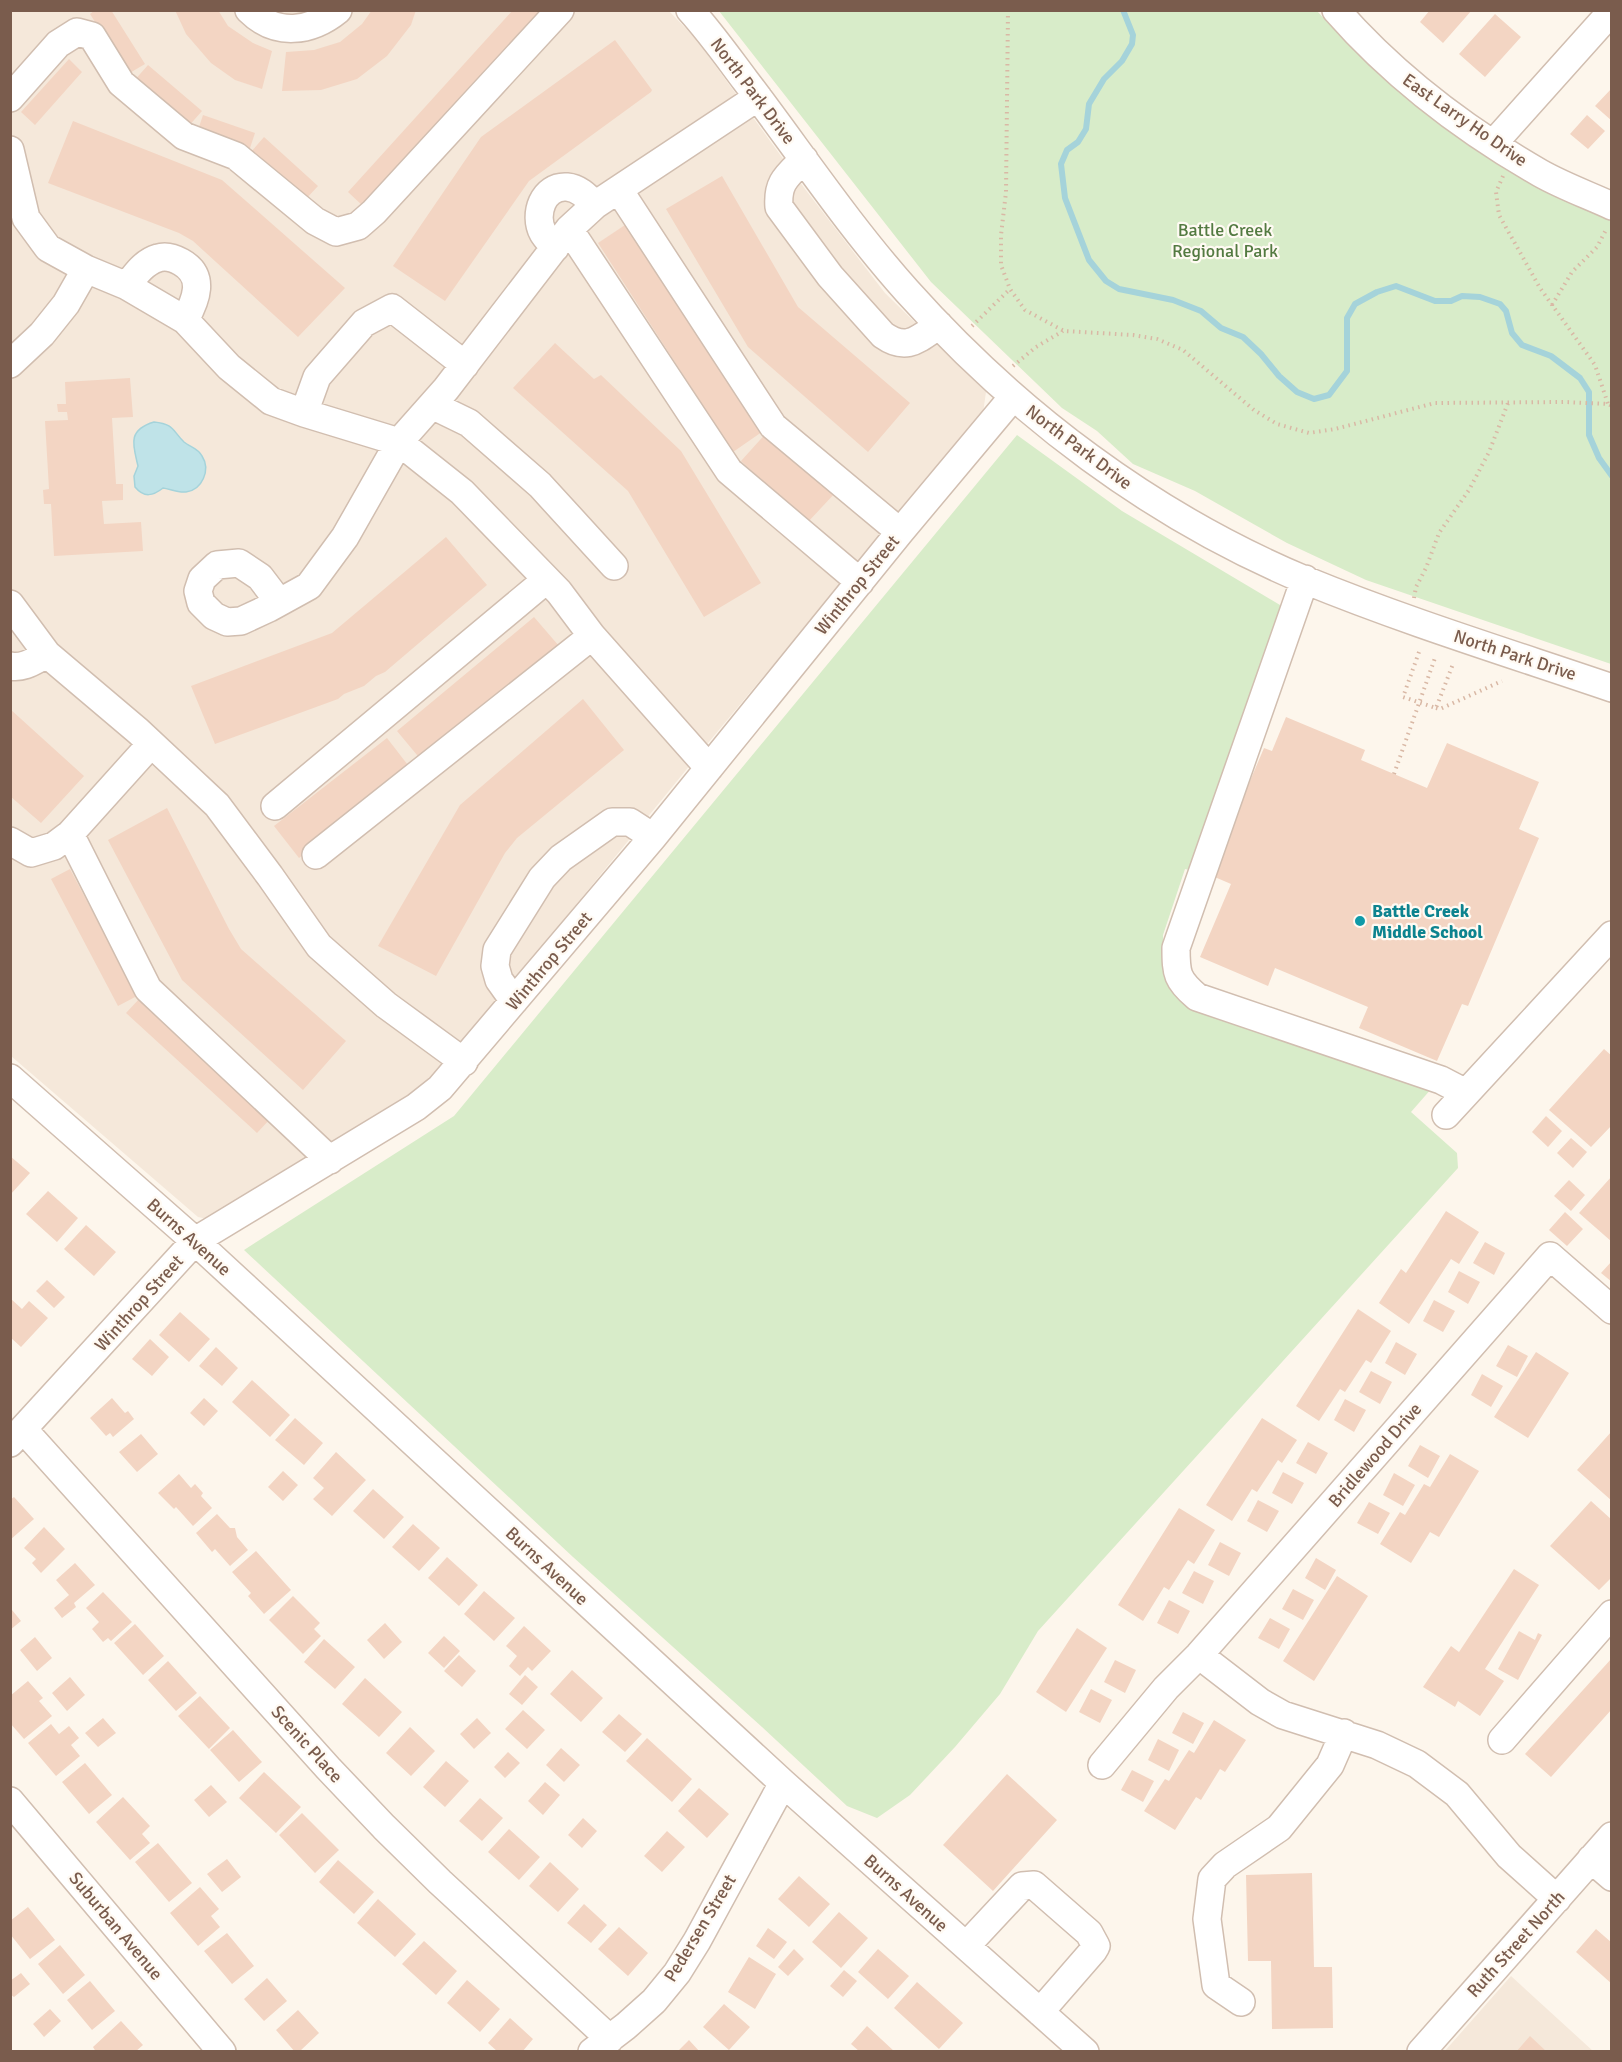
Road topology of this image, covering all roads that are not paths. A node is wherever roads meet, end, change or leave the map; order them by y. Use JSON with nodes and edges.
{"nodes":[{"id":1,"x":249,"y":10,"type":"edge"},
{"id":2,"x":338,"y":10,"type":"edge"},
{"id":3,"x":560,"y":10,"type":"edge"},
{"id":4,"x":690,"y":10,"type":"edge"},
{"id":5,"x":1335,"y":10,"type":"edge"},
{"id":6,"x":1611,"y":11,"type":"edge"},
{"id":7,"x":758,"y":97,"type":"junction"},
{"id":8,"x":10,"y":98,"type":"edge"},
{"id":9,"x":1493,"y":144,"type":"junction"},
{"id":10,"x":10,"y":150,"type":"edge"},
{"id":11,"x":804,"y":159,"type":"junction"},
{"id":12,"x":14,"y":183,"type":"edge"},
{"id":13,"x":619,"y":190,"type":"junction"},
{"id":14,"x":595,"y":205,"type":"junction"},
{"id":15,"x":1610,"y":214,"type":"edge"},
{"id":16,"x":562,"y":238,"type":"junction"},
{"id":17,"x":86,"y":269,"type":"junction"},
{"id":18,"x":127,"y":286,"type":"junction"},
{"id":19,"x":185,"y":320,"type":"junction"},
{"id":20,"x":948,"y":334,"type":"junction"},
{"id":21,"x":10,"y":364,"type":"edge"},
{"id":22,"x":465,"y":365,"type":"junction"},
{"id":23,"x":1013,"y":397,"type":"junction"},
{"id":24,"x":432,"y":405,"type":"junction"},
{"id":25,"x":304,"y":413,"type":"junction"},
{"id":26,"x":399,"y":442,"type":"junction"},
{"id":27,"x":900,"y":532,"type":"junction"},
{"id":28,"x":614,"y":566,"type":"dead end"},
{"id":29,"x":1305,"y":579,"type":"junction"},
{"id":30,"x":546,"y":580,"type":"junction"},
{"id":31,"x":860,"y":582,"type":"junction"},
{"id":32,"x":279,"y":603,"type":"dead end"},
{"id":33,"x":11,"y":607,"type":"edge"},
{"id":34,"x":592,"y":636,"type":"junction"},
{"id":35,"x":47,"y":654,"type":"junction"},
{"id":36,"x":10,"y":666,"type":"edge"},
{"id":37,"x":1611,"y":688,"type":"edge"},
{"id":38,"x":151,"y":744,"type":"junction"},
{"id":39,"x":709,"y":768,"type":"junction"},
{"id":40,"x":275,"y":806,"type":"dead end"},
{"id":41,"x":70,"y":834,"type":"junction"},
{"id":42,"x":653,"y":837,"type":"junction"},
{"id":43,"x":10,"y":841,"type":"edge"},
{"id":44,"x":316,"y":855,"type":"dead end"},
{"id":45,"x":1611,"y":935,"type":"edge"},
{"id":46,"x":514,"y":1001,"type":"junction"},
{"id":47,"x":464,"y":1062,"type":"junction"},
{"id":48,"x":10,"y":1078,"type":"edge"},
{"id":49,"x":1466,"y":1093,"type":"junction"},
{"id":50,"x":1446,"y":1115,"type":"dead end"},
{"id":51,"x":330,"y":1160,"type":"junction"},
{"id":52,"x":195,"y":1241,"type":"junction"},
{"id":53,"x":1611,"y":1310,"type":"edge"},
{"id":54,"x":17,"y":1436,"type":"edge"},
{"id":55,"x":1611,"y":1614,"type":"edge"},
{"id":56,"x":1199,"y":1655,"type":"junction"},
{"id":57,"x":1344,"y":1734,"type":"junction"},
{"id":58,"x":1502,"y":1740,"type":"dead end"},
{"id":59,"x":1102,"y":1765,"type":"dead end"},
{"id":60,"x":783,"y":1784,"type":"junction"},
{"id":61,"x":10,"y":1801,"type":"edge"},
{"id":62,"x":1611,"y":1836,"type":"edge"},
{"id":63,"x":1592,"y":1859,"type":"junction"},
{"id":64,"x":1611,"y":1877,"type":"edge"},
{"id":65,"x":1557,"y":1899,"type":"junction"},
{"id":66,"x":966,"y":1946,"type":"junction"},
{"id":67,"x":1241,"y":2002,"type":"dead end"},
{"id":68,"x":1040,"y":2012,"type":"junction"},
{"id":69,"x":601,"y":2045,"type":"edge"},
{"id":70,"x":222,"y":2052,"type":"edge"},
{"id":71,"x":1085,"y":2052,"type":"edge"},
{"id":72,"x":1421,"y":2052,"type":"edge"}],
"edges":[{"from":1,"to":2,"type":"street"},
{"from":3,"to":8,"type":"street"},
{"from":4,"to":7,"type":"street","name":"North Park Drive"},
{"from":5,"to":9,"type":"street","name":"East Larry Ho Drive"},
{"from":6,"to":9,"type":"street"},
{"from":7,"to":11,"type":"street","name":"North Park Drive"},
{"from":7,"to":13,"type":"street"},
{"from":9,"to":15,"type":"street","name":"East Larry Ho Drive"},
{"from":10,"to":12,"type":"street"},
{"from":11,"to":20,"type":"street","name":"North Park Drive"},
{"from":11,"to":20,"type":"street"},
{"from":12,"to":17,"type":"street"},
{"from":13,"to":14,"type":"street"},
{"from":13,"to":27,"type":"street"},
{"from":14,"to":16,"type":"street"},
{"from":14,"to":16,"type":"street"},
{"from":16,"to":22,"type":"street"},
{"from":16,"to":31,"type":"street"},
{"from":17,"to":18,"type":"street"},
{"from":17,"to":21,"type":"street"},
{"from":18,"to":19,"type":"street"},
{"from":18,"to":19,"type":"street"},
{"from":19,"to":25,"type":"street"},
{"from":20,"to":23,"type":"street","name":"North Park Drive"},
{"from":22,"to":24,"type":"street"},
{"from":22,"to":25,"type":"street"},
{"from":23,"to":27,"type":"street","name":"Winthrop Street"},
{"from":23,"to":29,"type":"street","name":"North Park Drive"},
{"from":24,"to":26,"type":"street"},
{"from":24,"to":28,"type":"street"},
{"from":25,"to":26,"type":"street"},
{"from":26,"to":30,"type":"street"},
{"from":26,"to":32,"type":"street"},
{"from":27,"to":31,"type":"street","name":"Winthrop Street"},
{"from":29,"to":37,"type":"street","name":"North Park Drive"},
{"from":29,"to":49,"type":"street"},
{"from":30,"to":34,"type":"street"},
{"from":30,"to":40,"type":"street"},
{"from":31,"to":39,"type":"street","name":"Winthrop Street"},
{"from":33,"to":35,"type":"street"},
{"from":34,"to":39,"type":"street"},
{"from":34,"to":44,"type":"street"},
{"from":35,"to":36,"type":"street"},
{"from":35,"to":38,"type":"street"},
{"from":38,"to":41,"type":"street"},
{"from":38,"to":47,"type":"street"},
{"from":39,"to":42,"type":"street","name":"Winthrop Street"},
{"from":41,"to":43,"type":"street"},
{"from":41,"to":51,"type":"street"},
{"from":42,"to":46,"type":"street","name":"Winthrop Street"},
{"from":42,"to":46,"type":"street"},
{"from":45,"to":49,"type":"street"},
{"from":46,"to":47,"type":"street","name":"Winthrop Street"},
{"from":47,"to":51,"type":"street","name":"Winthrop Street"},
{"from":48,"to":52,"type":"street","name":"Burns Avenue"},
{"from":49,"to":50,"type":"street"},
{"from":51,"to":52,"type":"street","name":"Winthrop Street"},
{"from":52,"to":54,"type":"street","name":"Winthrop Street"},
{"from":52,"to":60,"type":"street","name":"Burns Avenue"},
{"from":53,"to":56,"type":"street","name":"Bridlewood Drive"},
{"from":54,"to":69,"type":"street","name":"Scenic Place"},
{"from":55,"to":58,"type":"street"},
{"from":56,"to":57,"type":"street"},
{"from":56,"to":59,"type":"street","name":"Bridlewood Drive"},
{"from":57,"to":65,"type":"street"},
{"from":57,"to":67,"type":"street"},
{"from":60,"to":66,"type":"street","name":"Burns Avenue"},
{"from":60,"to":69,"type":"street","name":"Pedersen Street"},
{"from":61,"to":70,"type":"street","name":"Suburban Avenue"},
{"from":62,"to":63,"type":"street","name":"Ruth Street North"},
{"from":63,"to":64,"type":"street"},
{"from":63,"to":65,"type":"street","name":"Ruth Street North"},
{"from":65,"to":72,"type":"street","name":"Ruth Street North"},
{"from":66,"to":68,"type":"street","name":"Burns Avenue"},
{"from":66,"to":68,"type":"street"},
{"from":68,"to":71,"type":"street","name":"Burns Avenue"}]}
